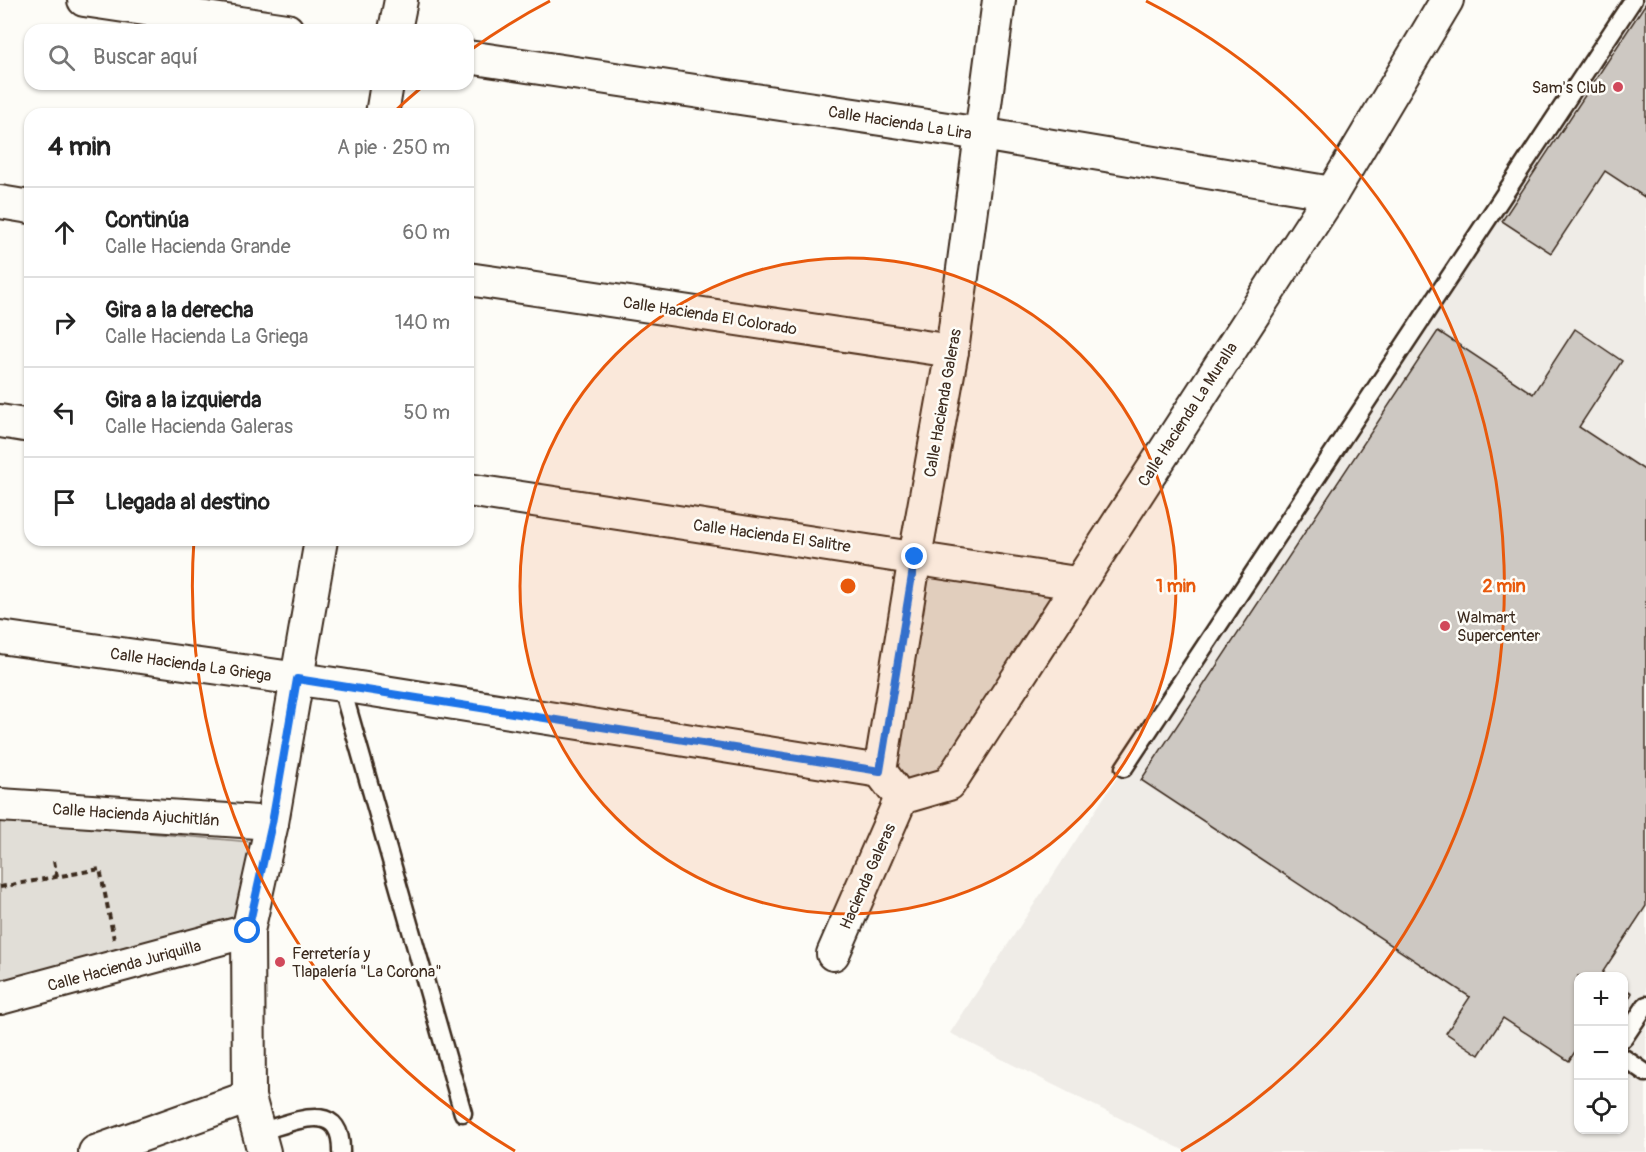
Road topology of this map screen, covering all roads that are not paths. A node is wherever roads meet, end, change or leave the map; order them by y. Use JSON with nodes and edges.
{"nodes":[{"id":1,"x":84,"y":0,"type":"edge"},
{"id":2,"x":401,"y":0,"type":"edge"},
{"id":3,"x":999,"y":0,"type":"edge"},
{"id":4,"x":1447,"y":0,"type":"edge"},
{"id":5,"x":1633,"y":0,"type":"edge"},
{"id":6,"x":246,"y":24,"type":"edge"},
{"id":7,"x":396,"y":24,"type":"edge"},
{"id":8,"x":474,"y":58,"type":"edge"},
{"id":9,"x":386,"y":90,"type":"edge"},
{"id":10,"x":383,"y":108,"type":"edge"},
{"id":11,"x":981,"y":134,"type":"junction"},
{"id":12,"x":1332,"y":192,"type":"junction"},
{"id":13,"x":0,"y":202,"type":"edge"},
{"id":14,"x":24,"y":206,"type":"edge"},
{"id":15,"x":474,"y":280,"type":"edge"},
{"id":16,"x":952,"y":351,"type":"junction"},
{"id":17,"x":0,"y":421,"type":"edge"},
{"id":18,"x":24,"y":425,"type":"edge"},
{"id":19,"x":474,"y":491,"type":"edge"},
{"id":20,"x":320,"y":546,"type":"edge"},
{"id":21,"x":915,"y":557,"type":"junction"},
{"id":22,"x":1076,"y":583,"type":"junction"},
{"id":23,"x":0,"y":637,"type":"edge"},
{"id":24,"x":297,"y":679,"type":"junction"},
{"id":25,"x":341,"y":685,"type":"junction"},
{"id":26,"x":1124,"y":768,"type":"dead end"},
{"id":27,"x":880,"y":771,"type":"junction"},
{"id":28,"x":901,"y":798,"type":"junction"},
{"id":29,"x":0,"y":805,"type":"edge"},
{"id":30,"x":272,"y":823,"type":"junction"},
{"id":31,"x":248,"y":931,"type":"junction"},
{"id":32,"x":833,"y":954,"type":"dead end"},
{"id":33,"x":0,"y":998,"type":"edge"},
{"id":34,"x":1646,"y":1005,"type":"edge"},
{"id":35,"x":1628,"y":1031,"type":"edge"},
{"id":36,"x":1628,"y":1061,"type":"edge"},
{"id":37,"x":1646,"y":1073,"type":"edge"},
{"id":38,"x":249,"y":1097,"type":"junction"},
{"id":39,"x":463,"y":1113,"type":"dead end"},
{"id":40,"x":262,"y":1142,"type":"edge"},
{"id":41,"x":95,"y":1152,"type":"edge"},
{"id":42,"x":341,"y":1152,"type":"edge"}],
"edges":[{"from":1,"to":6,"type":"street"},
{"from":2,"to":7,"type":"street"},
{"from":3,"to":11,"type":"street","name":"Calle Hacienda Galeras"},
{"from":4,"to":12,"type":"street","name":"Calle Hacienda La Muralla"},
{"from":5,"to":26,"type":"lane"},
{"from":8,"to":11,"type":"street","name":"Calle Hacienda La Lira"},
{"from":9,"to":10,"type":"street"},
{"from":11,"to":12,"type":"street","name":"Calle Hacienda La Lira"},
{"from":11,"to":16,"type":"street","name":"Calle Hacienda Galeras"},
{"from":12,"to":22,"type":"street","name":"Calle Hacienda La Muralla"},
{"from":13,"to":14,"type":"street"},
{"from":15,"to":16,"type":"street","name":"Calle Hacienda El Colorado"},
{"from":16,"to":21,"type":"street","name":"Calle Hacienda Galeras"},
{"from":17,"to":18,"type":"street"},
{"from":19,"to":21,"type":"street","name":"Calle Hacienda El Salitre"},
{"from":20,"to":24,"type":"street"},
{"from":21,"to":22,"type":"street","name":"Calle Hacienda El Salitre"},
{"from":21,"to":27,"type":"street","name":"Calle Hacienda Galeras"},
{"from":22,"to":28,"type":"street","name":"Calle Hacienda La Muralla"},
{"from":23,"to":24,"type":"street","name":"Calle Hacienda La Griega"},
{"from":24,"to":25,"type":"street","name":"Calle Hacienda La Griega"},
{"from":24,"to":30,"type":"street"},
{"from":25,"to":27,"type":"street","name":"Calle Hacienda La Griega"},
{"from":25,"to":39,"type":"lane"},
{"from":27,"to":28,"type":"street"},
{"from":28,"to":32,"type":"street","name":"Hacienda Galeras"},
{"from":29,"to":30,"type":"street","name":"Calle Hacienda Ajuchitlán"},
{"from":30,"to":31,"type":"street"},
{"from":31,"to":33,"type":"street","name":"Calle Hacienda Juriquilla"},
{"from":31,"to":38,"type":"street"},
{"from":34,"to":35,"type":"lane"},
{"from":36,"to":37,"type":"lane"},
{"from":38,"to":40,"type":"street"},
{"from":38,"to":41,"type":"street"},
{"from":40,"to":42,"type":"lane"}]}
